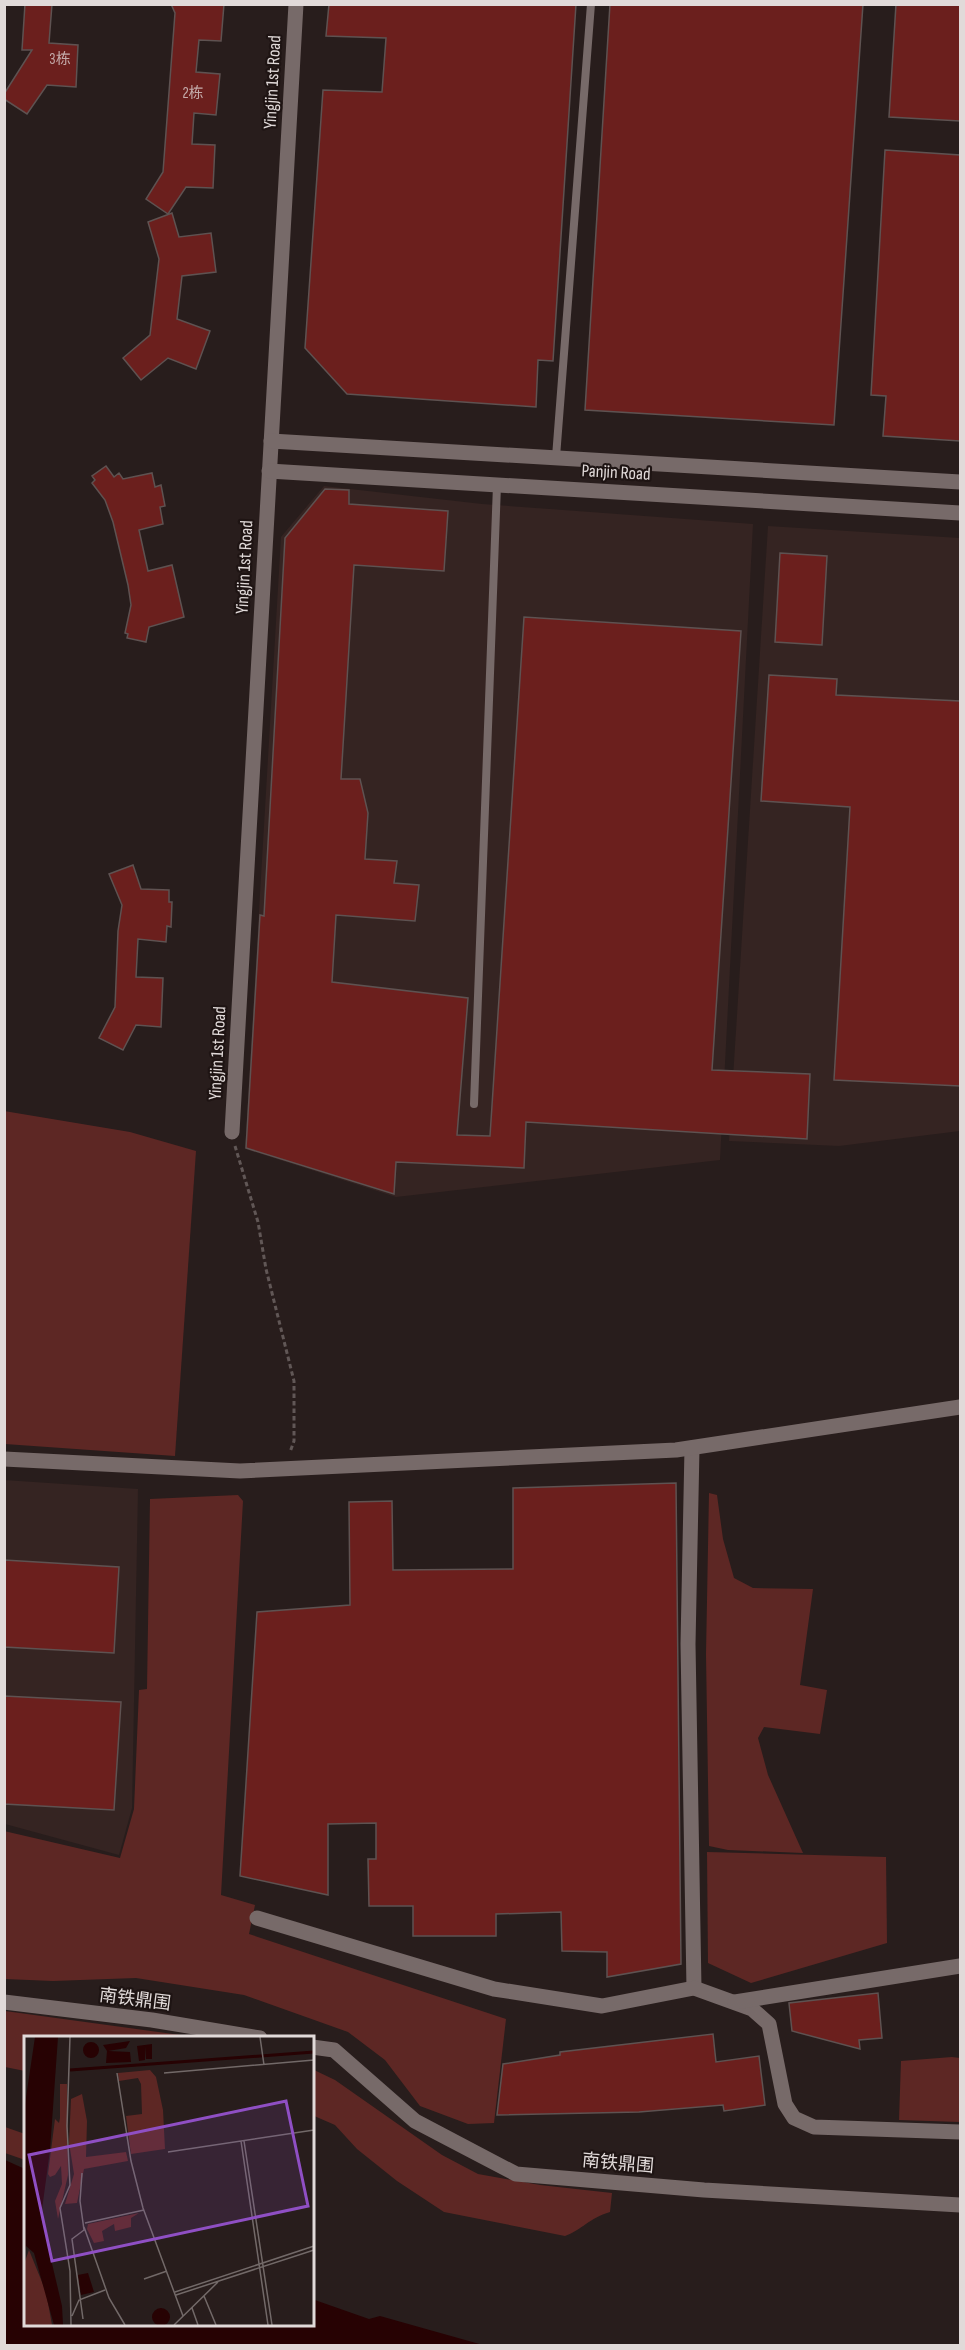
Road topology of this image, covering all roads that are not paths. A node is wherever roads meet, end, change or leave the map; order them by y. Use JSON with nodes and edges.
{"nodes":[{"id":1,"x":296,"y":4,"type":"edge"},
{"id":2,"x":591,"y":4,"type":"edge"},
{"id":3,"x":271,"y":441,"type":"junction"},
{"id":4,"x":556,"y":457,"type":"junction"},
{"id":5,"x":269,"y":471,"type":"junction"},
{"id":6,"x":960,"y":482,"type":"edge"},
{"id":7,"x":497,"y":485,"type":"junction"},
{"id":8,"x":960,"y":513,"type":"edge"},
{"id":9,"x":474,"y":1104,"type":"dead end"},
{"id":10,"x":232,"y":1132,"type":"road end"},
{"id":11,"x":960,"y":1407,"type":"edge"},
{"id":12,"x":692,"y":1448,"type":"junction"},
{"id":13,"x":4,"y":1459,"type":"edge"},
{"id":14,"x":257,"y":1918,"type":"dead end"},
{"id":15,"x":960,"y":1966,"type":"edge"},
{"id":16,"x":694,"y":1988,"type":"junction"},
{"id":17,"x":4,"y":2002,"type":"edge"},
{"id":18,"x":733,"y":2002,"type":"junction"},
{"id":19,"x":248,"y":2036,"type":"edge"},
{"id":20,"x":314,"y":2047,"type":"edge"},
{"id":21,"x":960,"y":2132,"type":"edge"},
{"id":22,"x":960,"y":2205,"type":"edge"}],
"edges":[{"from":1,"to":3,"type":"street","name":"Yingjin 1st Road"},
{"from":2,"to":4,"type":"lane"},
{"from":3,"to":4,"type":"street","name":"Panjin Road"},
{"from":3,"to":5,"type":"street","name":"Yingjin 1st Road"},
{"from":4,"to":6,"type":"street","name":"Panjin Road"},
{"from":5,"to":7,"type":"street","name":"Panjin Road"},
{"from":5,"to":10,"type":"street","name":"Yingjin 1st Road"},
{"from":7,"to":8,"type":"street","name":"Panjin Road"},
{"from":7,"to":9,"type":"lane"},
{"from":11,"to":12,"type":"street"},
{"from":12,"to":13,"type":"street"},
{"from":12,"to":16,"type":"street"},
{"from":14,"to":16,"type":"street"},
{"from":15,"to":18,"type":"street"},
{"from":16,"to":18,"type":"street"},
{"from":17,"to":19,"type":"street","name":"南铁鼎围"},
{"from":18,"to":21,"type":"street"},
{"from":20,"to":22,"type":"street","name":"南铁鼎围"}]}
